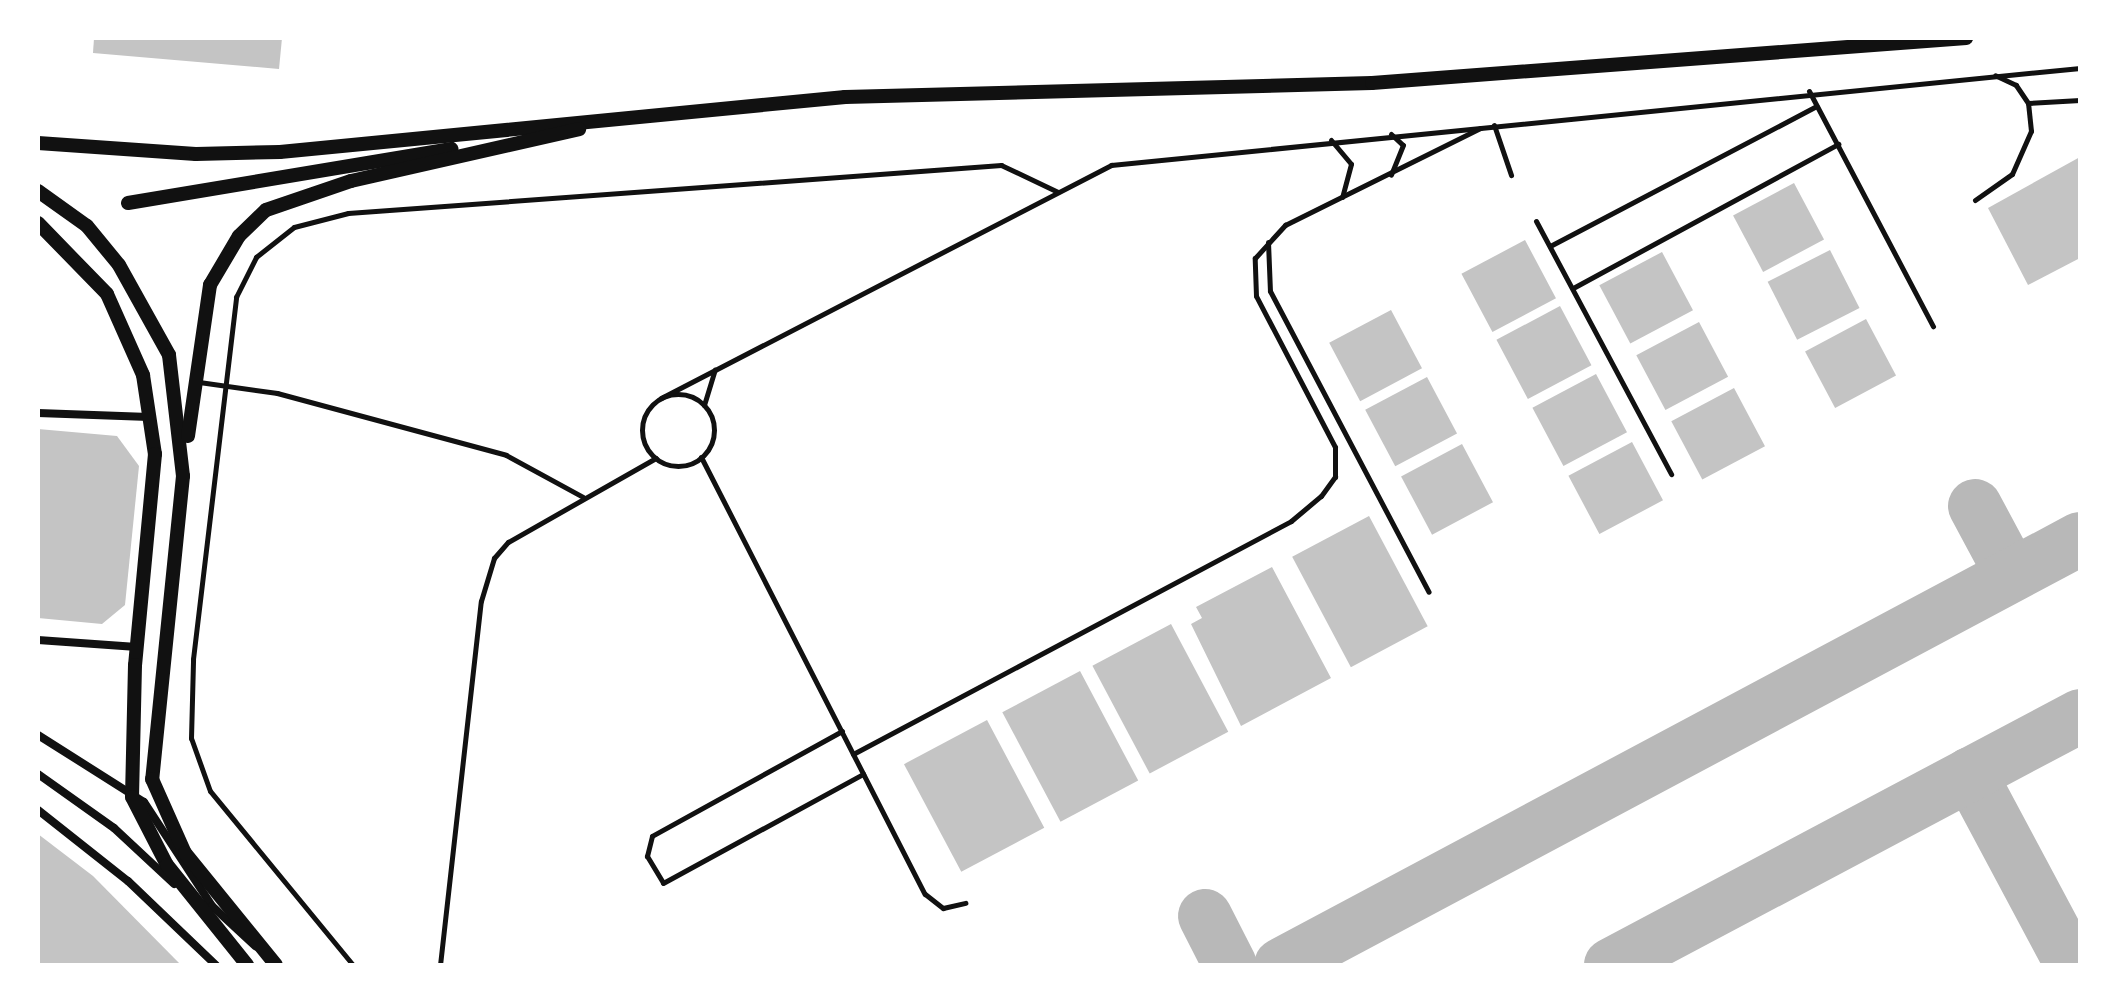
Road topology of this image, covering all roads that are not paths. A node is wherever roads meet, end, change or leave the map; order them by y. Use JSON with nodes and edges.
{"nodes":[{"id":1,"x":1966,"y":38,"type":"edge"},
{"id":2,"x":2080,"y":68,"type":"edge"},
{"id":3,"x":1994,"y":75,"type":"junction"},
{"id":4,"x":1809,"y":91,"type":"junction"},
{"id":5,"x":2080,"y":100,"type":"edge"},
{"id":6,"x":2028,"y":103,"type":"junction"},
{"id":7,"x":1817,"y":106,"type":"junction"},
{"id":8,"x":618,"y":120,"type":"junction"},
{"id":9,"x":1494,"y":125,"type":"junction"},
{"id":10,"x":1484,"y":126,"type":"junction"},
{"id":11,"x":1390,"y":134,"type":"junction"},
{"id":12,"x":1330,"y":140,"type":"junction"},
{"id":13,"x":38,"y":143,"type":"edge"},
{"id":14,"x":1838,"y":144,"type":"junction"},
{"id":15,"x":1511,"y":175,"type":"dead end"},
{"id":16,"x":1391,"y":176,"type":"junction"},
{"id":17,"x":38,"y":191,"type":"edge"},
{"id":18,"x":1058,"y":192,"type":"junction"},
{"id":19,"x":1342,"y":198,"type":"junction"},
{"id":20,"x":1975,"y":200,"type":"dead end"},
{"id":21,"x":128,"y":203,"type":"dead end"},
{"id":22,"x":1536,"y":221,"type":"dead end"},
{"id":23,"x":38,"y":223,"type":"edge"},
{"id":24,"x":1268,"y":241,"type":"junction"},
{"id":25,"x":1550,"y":246,"type":"junction"},
{"id":26,"x":1573,"y":288,"type":"junction"},
{"id":27,"x":1933,"y":326,"type":"dead end"},
{"id":28,"x":715,"y":370,"type":"junction"},
{"id":29,"x":194,"y":381,"type":"junction"},
{"id":30,"x":227,"y":385,"type":"junction"},
{"id":31,"x":661,"y":398,"type":"junction"},
{"id":32,"x":704,"y":405,"type":"junction"},
{"id":33,"x":38,"y":413,"type":"edge"},
{"id":34,"x":149,"y":417,"type":"junction"},
{"id":35,"x":701,"y":457,"type":"junction"},
{"id":36,"x":656,"y":458,"type":"junction"},
{"id":37,"x":1671,"y":474,"type":"dead end"},
{"id":38,"x":183,"y":476,"type":"junction"},
{"id":39,"x":583,"y":497,"type":"junction"},
{"id":40,"x":1429,"y":592,"type":"dead end"},
{"id":41,"x":38,"y":640,"type":"edge"},
{"id":42,"x":137,"y":647,"type":"junction"},
{"id":43,"x":842,"y":731,"type":"junction"},
{"id":44,"x":38,"y":735,"type":"edge"},
{"id":45,"x":853,"y":754,"type":"junction"},
{"id":46,"x":38,"y":774,"type":"edge"},
{"id":47,"x":864,"y":774,"type":"junction"},
{"id":48,"x":132,"y":797,"type":"junction"},
{"id":49,"x":38,"y":810,"type":"edge"},
{"id":50,"x":192,"y":901,"type":"junction"},
{"id":51,"x":965,"y":903,"type":"dead end"},
{"id":52,"x":272,"y":960,"type":"edge"},
{"id":53,"x":216,"y":965,"type":"edge"},
{"id":54,"x":247,"y":965,"type":"edge"},
{"id":55,"x":353,"y":965,"type":"edge"},
{"id":56,"x":440,"y":965,"type":"edge"}],
"edges":[{"from":1,"to":8,"type":"street"},
{"from":2,"to":3,"type":"lane"},
{"from":3,"to":4,"type":"lane"},
{"from":3,"to":6,"type":"lane"},
{"from":4,"to":7,"type":"lane"},
{"from":4,"to":9,"type":"lane"},
{"from":5,"to":6,"type":"lane"},
{"from":6,"to":20,"type":"lane"},
{"from":7,"to":14,"type":"lane"},
{"from":7,"to":25,"type":"lane"},
{"from":8,"to":13,"type":"street"},
{"from":8,"to":21,"type":"street"},
{"from":8,"to":29,"type":"street"},
{"from":9,"to":10,"type":"lane"},
{"from":9,"to":15,"type":"lane"},
{"from":10,"to":11,"type":"lane"},
{"from":10,"to":16,"type":"lane"},
{"from":11,"to":12,"type":"lane"},
{"from":11,"to":16,"type":"lane"},
{"from":12,"to":18,"type":"lane"},
{"from":12,"to":19,"type":"lane"},
{"from":14,"to":26,"type":"lane"},
{"from":14,"to":27,"type":"lane"},
{"from":16,"to":19,"type":"lane"},
{"from":17,"to":38,"type":"street"},
{"from":18,"to":28,"type":"lane"},
{"from":18,"to":30,"type":"lane"},
{"from":19,"to":24,"type":"lane"},
{"from":22,"to":25,"type":"lane"},
{"from":23,"to":34,"type":"street"},
{"from":24,"to":40,"type":"lane"},
{"from":24,"to":45,"type":"lane"},
{"from":25,"to":26,"type":"lane"},
{"from":26,"to":37,"type":"lane"},
{"from":28,"to":31,"type":"lane"},
{"from":28,"to":32,"type":"lane"},
{"from":29,"to":30,"type":"lane"},
{"from":29,"to":38,"type":"street"},
{"from":30,"to":39,"type":"lane"},
{"from":30,"to":55,"type":"lane"},
{"from":31,"to":32,"type":"lane"},
{"from":31,"to":36,"type":"lane"},
{"from":32,"to":35,"type":"lane"},
{"from":33,"to":34,"type":"street"},
{"from":34,"to":42,"type":"street"},
{"from":35,"to":36,"type":"lane"},
{"from":35,"to":43,"type":"lane"},
{"from":36,"to":39,"type":"lane"},
{"from":38,"to":52,"type":"street"},
{"from":39,"to":56,"type":"lane"},
{"from":41,"to":42,"type":"street"},
{"from":42,"to":48,"type":"street"},
{"from":43,"to":45,"type":"lane"},
{"from":43,"to":47,"type":"lane"},
{"from":44,"to":48,"type":"street"},
{"from":45,"to":47,"type":"lane"},
{"from":46,"to":50,"type":"street"},
{"from":47,"to":51,"type":"lane"},
{"from":48,"to":50,"type":"street"},
{"from":48,"to":52,"type":"street"},
{"from":49,"to":53,"type":"street"},
{"from":50,"to":54,"type":"street"}]}
